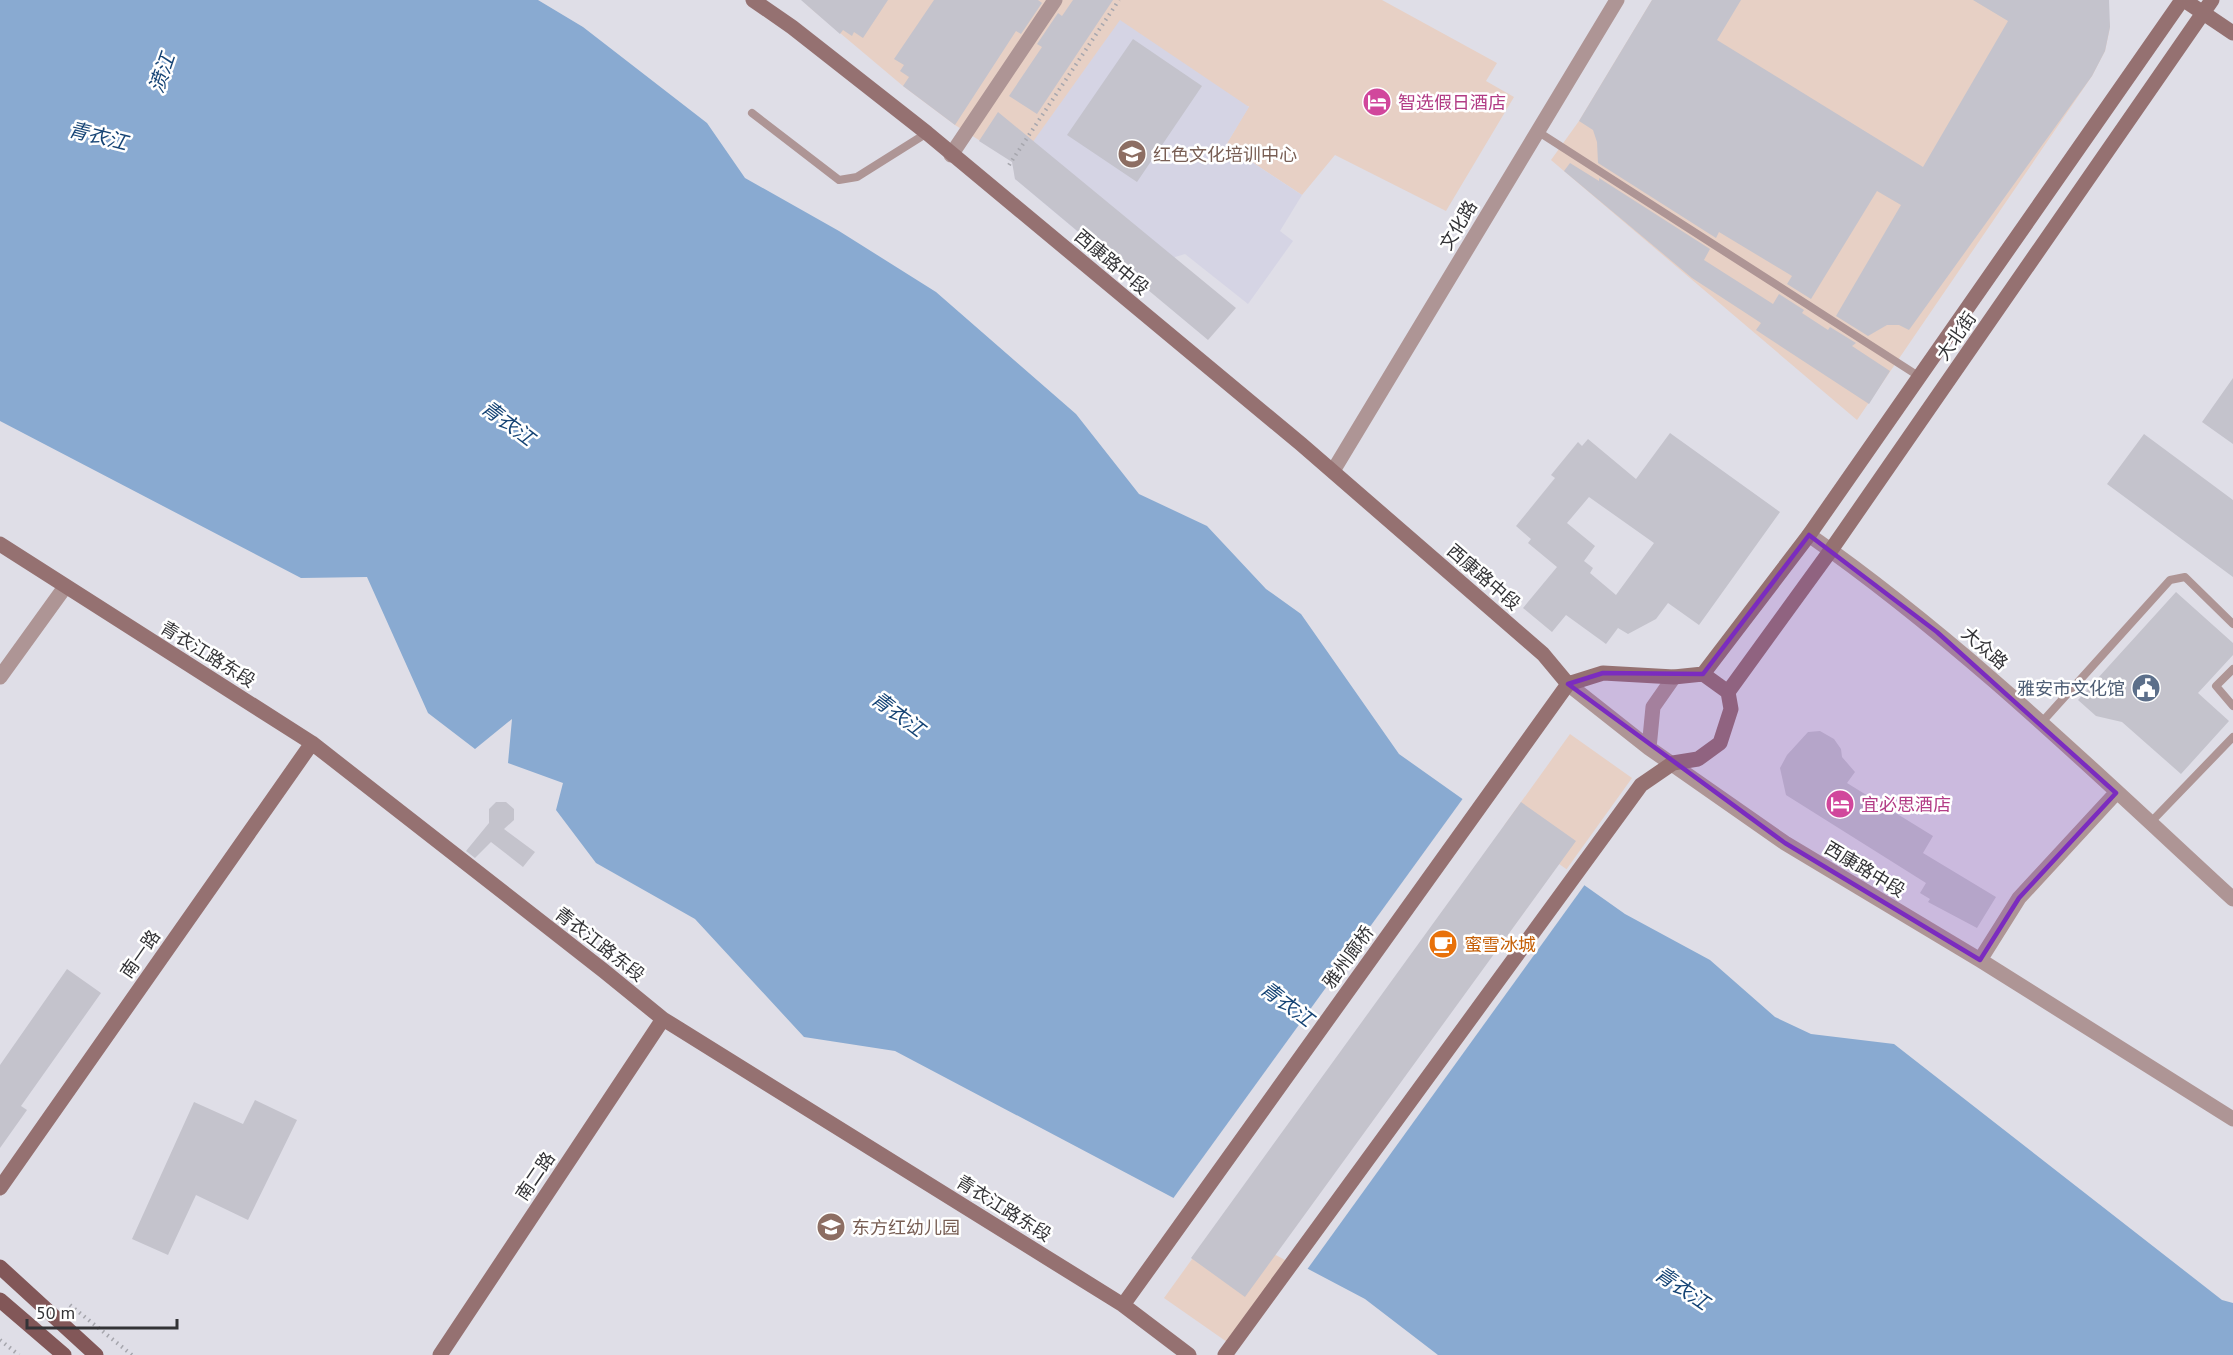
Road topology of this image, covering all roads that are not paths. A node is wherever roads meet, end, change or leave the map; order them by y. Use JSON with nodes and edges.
{"nodes":[{"id":1,"x":753,"y":0,"type":"edge"},
{"id":2,"x":1617,"y":0,"type":"edge"},
{"id":3,"x":2183,"y":0,"type":"edge"},
{"id":4,"x":1052,"y":1,"type":"edge"},
{"id":5,"x":2208,"y":7,"type":"edge"},
{"id":6,"x":2233,"y":33,"type":"edge"},
{"id":7,"x":752,"y":113,"type":"dead end"},
{"id":8,"x":1537,"y":131,"type":"junction"},
{"id":9,"x":927,"y":133,"type":"junction"},
{"id":10,"x":951,"y":155,"type":"junction"},
{"id":11,"x":1920,"y":377,"type":"junction"},
{"id":12,"x":1333,"y":471,"type":"junction"},
{"id":13,"x":1809,"y":535,"type":"junction"},
{"id":14,"x":0,"y":544,"type":"edge"},
{"id":15,"x":1831,"y":550,"type":"junction"},
{"id":16,"x":65,"y":587,"type":"junction"},
{"id":17,"x":2233,"y":624,"type":"edge"},
{"id":18,"x":2233,"y":669,"type":"edge"},
{"id":19,"x":1703,"y":674,"type":"junction"},
{"id":20,"x":1674,"y":677,"type":"junction"},
{"id":21,"x":0,"y":678,"type":"edge"},
{"id":22,"x":1568,"y":684,"type":"junction"},
{"id":23,"x":1728,"y":692,"type":"junction"},
{"id":24,"x":2233,"y":706,"type":"edge"},
{"id":25,"x":2042,"y":722,"type":"junction"},
{"id":26,"x":2233,"y":737,"type":"edge"},
{"id":27,"x":312,"y":744,"type":"junction"},
{"id":28,"x":1649,"y":748,"type":"junction"},
{"id":29,"x":1673,"y":763,"type":"junction"},
{"id":30,"x":2116,"y":793,"type":"junction"},
{"id":31,"x":2150,"y":823,"type":"junction"},
{"id":32,"x":2233,"y":899,"type":"edge"},
{"id":33,"x":1980,"y":960,"type":"junction"},
{"id":34,"x":663,"y":1019,"type":"junction"},
{"id":35,"x":2233,"y":1119,"type":"edge"},
{"id":36,"x":0,"y":1188,"type":"edge"},
{"id":37,"x":0,"y":1267,"type":"edge"},
{"id":38,"x":0,"y":1300,"type":"edge"},
{"id":39,"x":1124,"y":1305,"type":"junction"},
{"id":40,"x":1228,"y":1350,"type":"edge"},
{"id":41,"x":64,"y":1355,"type":"edge"},
{"id":42,"x":96,"y":1355,"type":"edge"},
{"id":43,"x":440,"y":1355,"type":"edge"},
{"id":44,"x":1189,"y":1355,"type":"edge"}],
"edges":[{"from":1,"to":9,"type":"main road","name":"西康路中段"},
{"from":2,"to":8,"type":"street","name":"文化路"},
{"from":3,"to":5,"type":"main road"},
{"from":3,"to":11,"type":"main road","name":"大北街"},
{"from":4,"to":10,"type":"street"},
{"from":5,"to":6,"type":"main road"},
{"from":5,"to":15,"type":"main road","name":"大北街"},
{"from":7,"to":9,"type":"lane"},
{"from":8,"to":11,"type":"lane"},
{"from":8,"to":12,"type":"street","name":"文化路"},
{"from":9,"to":10,"type":"main road","name":"西康路中段"},
{"from":10,"to":12,"type":"main road","name":"西康路中段"},
{"from":11,"to":13,"type":"main road","name":"大北街"},
{"from":12,"to":22,"type":"main road","name":"西康路中段"},
{"from":13,"to":15,"type":"street","name":"大众路"},
{"from":13,"to":19,"type":"main road","name":"大北街"},
{"from":14,"to":16,"type":"main road","name":"青衣江路东段"},
{"from":15,"to":23,"type":"main road","name":"大北街"},
{"from":15,"to":25,"type":"street","name":"大众路"},
{"from":16,"to":21,"type":"street"},
{"from":16,"to":27,"type":"main road","name":"青衣江路东段"},
{"from":17,"to":25,"type":"lane"},
{"from":18,"to":24,"type":"lane"},
{"from":19,"to":20,"type":"main road"},
{"from":19,"to":23,"type":"main road"},
{"from":20,"to":22,"type":"main road"},
{"from":20,"to":28,"type":"street"},
{"from":22,"to":28,"type":"street","name":"西康路中段"},
{"from":22,"to":39,"type":"main road","name":"雅州廊桥"},
{"from":23,"to":29,"type":"main road"},
{"from":25,"to":30,"type":"street","name":"大众路"},
{"from":26,"to":31,"type":"lane"},
{"from":27,"to":34,"type":"main road","name":"青衣江路东段"},
{"from":27,"to":36,"type":"main road","name":"南一路"},
{"from":28,"to":29,"type":"street","name":"西康路中段"},
{"from":29,"to":33,"type":"street","name":"西康路中段"},
{"from":29,"to":40,"type":"main road"},
{"from":30,"to":31,"type":"street","name":"大众路"},
{"from":30,"to":33,"type":"street"},
{"from":31,"to":32,"type":"street","name":"大众路"},
{"from":33,"to":35,"type":"street","name":"西康路中段"},
{"from":34,"to":39,"type":"main road","name":"青衣江路东段"},
{"from":34,"to":43,"type":"main road","name":"南二路"},
{"from":37,"to":42,"type":"main road"},
{"from":38,"to":41,"type":"main road"},
{"from":39,"to":44,"type":"main road","name":"青衣江路东段"}]}
